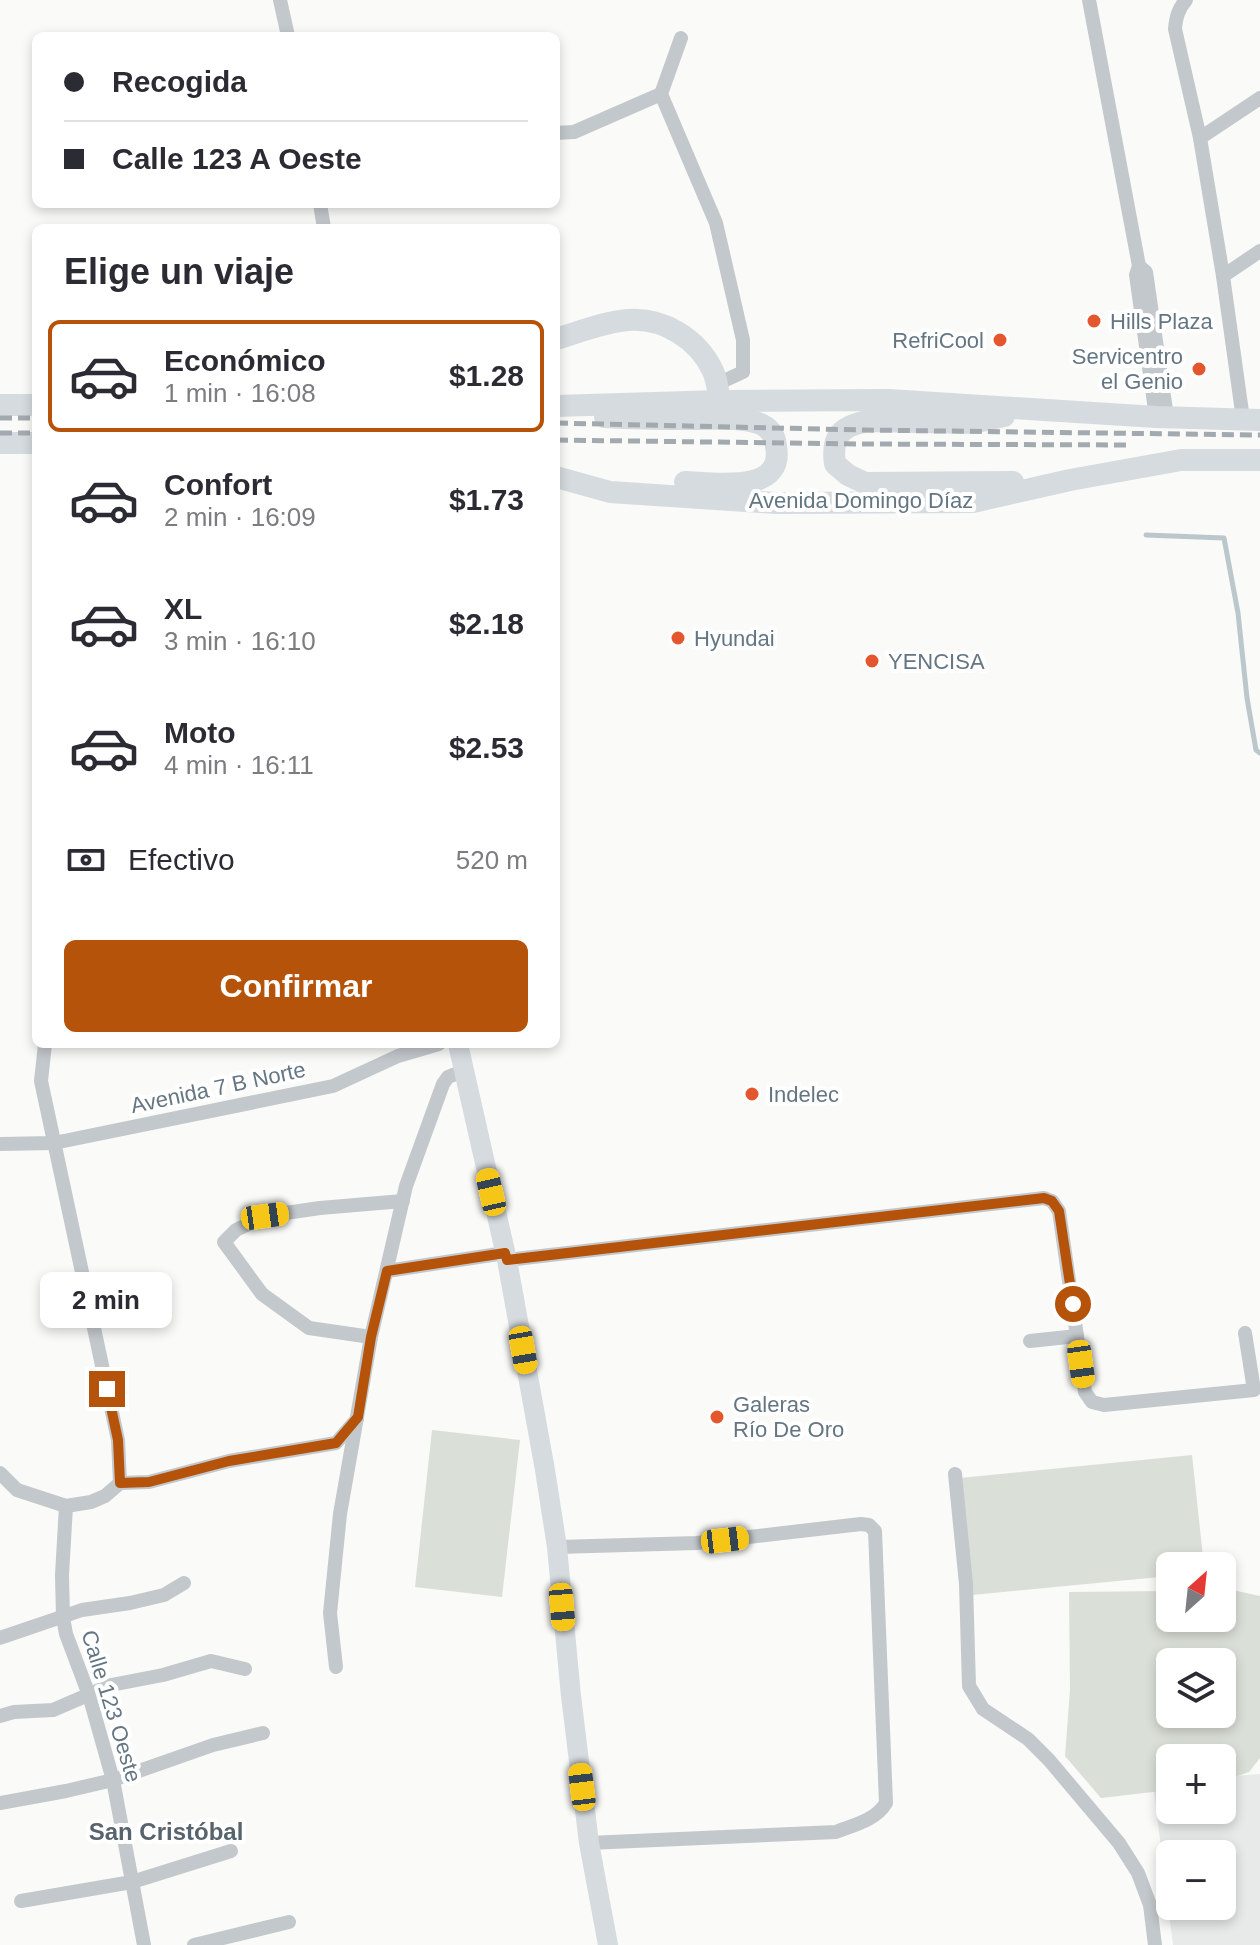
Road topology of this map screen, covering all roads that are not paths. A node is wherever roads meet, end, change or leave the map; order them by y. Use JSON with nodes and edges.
{"nodes":[{"id":1,"x":280,"y":0,"type":"edge"},
{"id":2,"x":1089,"y":0,"type":"edge"},
{"id":3,"x":1183,"y":3,"type":"edge"},
{"id":4,"x":287,"y":32,"type":"edge"},
{"id":5,"x":681,"y":38,"type":"dead end"},
{"id":6,"x":661,"y":94,"type":"junction"},
{"id":7,"x":1260,"y":98,"type":"edge"},
{"id":8,"x":560,"y":133,"type":"edge"},
{"id":9,"x":1200,"y":138,"type":"junction"},
{"id":10,"x":1260,"y":251,"type":"edge"},
{"id":11,"x":1223,"y":276,"type":"junction"},
{"id":12,"x":560,"y":338,"type":"edge"},
{"id":13,"x":718,"y":393,"type":"junction"},
{"id":14,"x":0,"y":405,"type":"edge"},
{"id":15,"x":32,"y":405,"type":"edge"},
{"id":16,"x":560,"y":406,"type":"edge"},
{"id":17,"x":1029,"y":410,"type":"junction"},
{"id":18,"x":560,"y":412,"type":"edge"},
{"id":19,"x":1162,"y":417,"type":"junction"},
{"id":20,"x":1252,"y":420,"type":"edge"},
{"id":21,"x":0,"y":443,"type":"edge"},
{"id":22,"x":32,"y":443,"type":"edge"},
{"id":23,"x":1260,"y":460,"type":"edge"},
{"id":24,"x":560,"y":476,"type":"edge"},
{"id":25,"x":560,"y":477,"type":"edge"},
{"id":26,"x":1070,"y":480,"type":"junction"},
{"id":27,"x":46,"y":1048,"type":"edge"},
{"id":28,"x":459,"y":1048,"type":"edge"},
{"id":29,"x":395,"y":1050,"type":"edge"},
{"id":30,"x":463,"y":1071,"type":"junction"},
{"id":31,"x":54,"y":1143,"type":"junction"},
{"id":32,"x":0,"y":1144,"type":"edge"},
{"id":33,"x":403,"y":1201,"type":"junction"},
{"id":34,"x":506,"y":1257,"type":"junction"},
{"id":35,"x":387,"y":1271,"type":"junction"},
{"id":36,"x":1245,"y":1333,"type":"dead end"},
{"id":37,"x":1077,"y":1336,"type":"junction"},
{"id":38,"x":371,"y":1337,"type":"junction"},
{"id":39,"x":1030,"y":1341,"type":"dead end"},
{"id":40,"x":358,"y":1417,"type":"junction"},
{"id":41,"x":0,"y":1473,"type":"edge"},
{"id":42,"x":955,"y":1474,"type":"dead end"},
{"id":43,"x":120,"y":1483,"type":"junction"},
{"id":44,"x":66,"y":1506,"type":"junction"},
{"id":45,"x":557,"y":1547,"type":"junction"},
{"id":46,"x":184,"y":1583,"type":"dead end"},
{"id":47,"x":63,"y":1617,"type":"junction"},
{"id":48,"x":0,"y":1638,"type":"edge"},
{"id":49,"x":336,"y":1667,"type":"dead end"},
{"id":50,"x":245,"y":1669,"type":"dead end"},
{"id":51,"x":89,"y":1695,"type":"junction"},
{"id":52,"x":0,"y":1716,"type":"edge"},
{"id":53,"x":263,"y":1733,"type":"dead end"},
{"id":54,"x":113,"y":1780,"type":"junction"},
{"id":55,"x":0,"y":1803,"type":"edge"},
{"id":56,"x":589,"y":1843,"type":"junction"},
{"id":57,"x":231,"y":1851,"type":"dead end"},
{"id":58,"x":132,"y":1882,"type":"junction"},
{"id":59,"x":21,"y":1901,"type":"dead end"},
{"id":60,"x":289,"y":1922,"type":"dead end"},
{"id":61,"x":144,"y":1945,"type":"edge"},
{"id":62,"x":194,"y":1945,"type":"edge"},
{"id":63,"x":608,"y":1945,"type":"edge"},
{"id":64,"x":1155,"y":1945,"type":"edge"}],
"edges":[{"from":1,"to":4,"type":"street"},
{"from":2,"to":19,"type":"street"},
{"from":3,"to":9,"type":"street"},
{"from":5,"to":6,"type":"street"},
{"from":6,"to":8,"type":"street"},
{"from":6,"to":13,"type":"street"},
{"from":7,"to":9,"type":"street"},
{"from":9,"to":11,"type":"street"},
{"from":10,"to":11,"type":"street"},
{"from":11,"to":20,"type":"street"},
{"from":12,"to":13,"type":"main road"},
{"from":13,"to":16,"type":"main road"},
{"from":13,"to":17,"type":"main road"},
{"from":14,"to":15,"type":"main road"},
{"from":17,"to":19,"type":"main road"},
{"from":17,"to":26,"type":"main road"},
{"from":18,"to":24,"type":"main road"},
{"from":19,"to":20,"type":"main road"},
{"from":21,"to":22,"type":"main road"},
{"from":23,"to":26,"type":"main road","name":"Avenida Domingo Díaz"},
{"from":25,"to":26,"type":"main road","name":"Avenida Domingo Díaz"},
{"from":27,"to":31,"type":"street"},
{"from":28,"to":30,"type":"street"},
{"from":29,"to":31,"type":"street","name":"Avenida 7 B Norte"},
{"from":30,"to":33,"type":"street"},
{"from":30,"to":34,"type":"street"},
{"from":31,"to":32,"type":"street","name":"Avenida 7 B Norte"},
{"from":31,"to":43,"type":"street"},
{"from":33,"to":35,"type":"street"},
{"from":33,"to":38,"type":"street"},
{"from":34,"to":35,"type":"street"},
{"from":34,"to":37,"type":"street"},
{"from":34,"to":45,"type":"street"},
{"from":35,"to":38,"type":"street"},
{"from":36,"to":37,"type":"street"},
{"from":37,"to":39,"type":"street"},
{"from":38,"to":40,"type":"street"},
{"from":40,"to":43,"type":"street"},
{"from":40,"to":49,"type":"street"},
{"from":41,"to":44,"type":"street"},
{"from":42,"to":64,"type":"street"},
{"from":43,"to":44,"type":"street"},
{"from":44,"to":47,"type":"street","name":"Calle 123 Oeste"},
{"from":45,"to":56,"type":"street"},
{"from":45,"to":56,"type":"street"},
{"from":46,"to":47,"type":"street"},
{"from":47,"to":48,"type":"street"},
{"from":47,"to":51,"type":"street","name":"Calle 123 Oeste"},
{"from":50,"to":51,"type":"street"},
{"from":51,"to":52,"type":"street"},
{"from":51,"to":54,"type":"street","name":"Calle 123 Oeste"},
{"from":53,"to":54,"type":"street"},
{"from":54,"to":55,"type":"street"},
{"from":54,"to":58,"type":"street","name":"Calle 123 Oeste"},
{"from":56,"to":63,"type":"street"},
{"from":57,"to":58,"type":"street"},
{"from":58,"to":59,"type":"street"},
{"from":58,"to":61,"type":"street","name":"Calle 123 Oeste"},
{"from":60,"to":62,"type":"street"}]}
